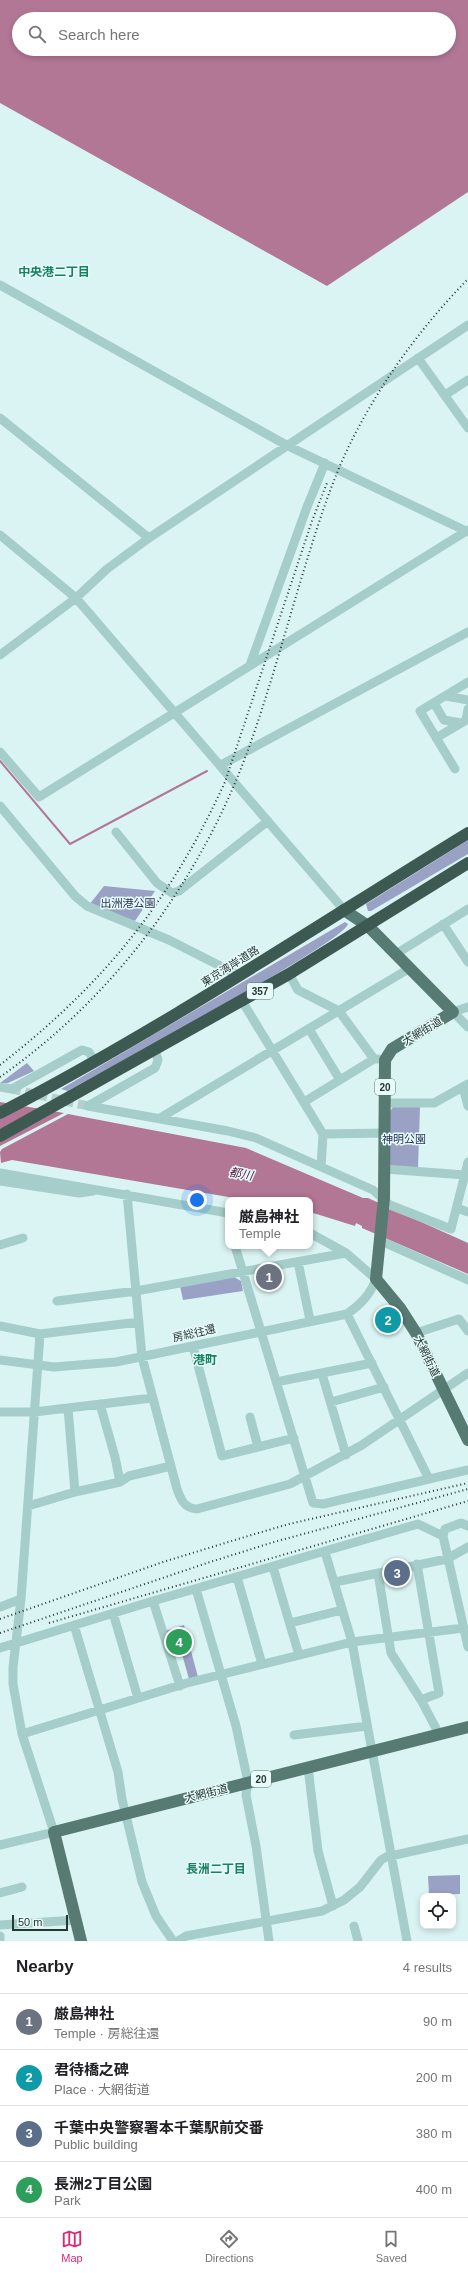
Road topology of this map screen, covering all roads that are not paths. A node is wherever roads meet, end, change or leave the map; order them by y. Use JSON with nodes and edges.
{"nodes":[{"id":1,"x":0,"y":285,"type":"edge"},
{"id":2,"x":468,"y":325,"type":"edge"},
{"id":3,"x":418,"y":358,"type":"junction"},
{"id":4,"x":468,"y":380,"type":"edge"},
{"id":5,"x":445,"y":395,"type":"junction"},
{"id":6,"x":0,"y":418,"type":"edge"},
{"id":7,"x":468,"y":428,"type":"edge"},
{"id":8,"x":288,"y":446,"type":"junction"},
{"id":9,"x":325,"y":463,"type":"junction"},
{"id":10,"x":467,"y":531,"type":"edge"},
{"id":11,"x":0,"y":535,"type":"edge"},
{"id":12,"x":149,"y":538,"type":"junction"},
{"id":13,"x":76,"y":598,"type":"junction"},
{"id":14,"x":468,"y":632,"type":"edge"},
{"id":15,"x":0,"y":655,"type":"edge"},
{"id":16,"x":250,"y":665,"type":"junction"},
{"id":17,"x":468,"y":682,"type":"edge"},
{"id":18,"x":446,"y":696,"type":"junction"},
{"id":19,"x":468,"y":700,"type":"edge"},
{"id":20,"x":434,"y":703,"type":"junction"},
{"id":21,"x":468,"y":709,"type":"edge"},
{"id":22,"x":175,"y":711,"type":"junction"},
{"id":23,"x":465,"y":720,"type":"edge"},
{"id":24,"x":436,"y":738,"type":"junction"},
{"id":25,"x":0,"y":752,"type":"edge"},
{"id":26,"x":221,"y":765,"type":"junction"},
{"id":27,"x":455,"y":769,"type":"dead end"},
{"id":28,"x":0,"y":806,"type":"edge"},
{"id":29,"x":268,"y":821,"type":"junction"},
{"id":30,"x":116,"y":832,"type":"dead end"},
{"id":31,"x":468,"y":833,"type":"edge"},
{"id":32,"x":468,"y":863,"type":"edge"},
{"id":33,"x":468,"y":909,"type":"edge"},
{"id":34,"x":344,"y":910,"type":"junction"},
{"id":35,"x":443,"y":924,"type":"junction"},
{"id":36,"x":368,"y":926,"type":"junction"},
{"id":37,"x":396,"y":954,"type":"junction"},
{"id":38,"x":468,"y":962,"type":"edge"},
{"id":39,"x":410,"y":968,"type":"junction"},
{"id":40,"x":289,"y":974,"type":"junction"},
{"id":41,"x":240,"y":976,"type":"junction"},
{"id":42,"x":242,"y":1001,"type":"junction"},
{"id":43,"x":468,"y":1007,"type":"edge"},
{"id":44,"x":339,"y":1011,"type":"junction"},
{"id":45,"x":453,"y":1012,"type":"junction"},
{"id":46,"x":468,"y":1028,"type":"edge"},
{"id":47,"x":309,"y":1029,"type":"junction"},
{"id":48,"x":155,"y":1050,"type":"junction"},
{"id":49,"x":273,"y":1050,"type":"junction"},
{"id":50,"x":379,"y":1059,"type":"junction"},
{"id":51,"x":95,"y":1062,"type":"junction"},
{"id":52,"x":340,"y":1080,"type":"junction"},
{"id":53,"x":466,"y":1085,"type":"edge"},
{"id":54,"x":0,"y":1087,"type":"edge"},
{"id":55,"x":304,"y":1102,"type":"junction"},
{"id":56,"x":385,"y":1103,"type":"junction"},
{"id":57,"x":468,"y":1106,"type":"edge"},
{"id":58,"x":0,"y":1113,"type":"edge"},
{"id":59,"x":160,"y":1118,"type":"junction"},
{"id":60,"x":385,"y":1133,"type":"junction"},
{"id":61,"x":323,"y":1134,"type":"junction"},
{"id":62,"x":0,"y":1136,"type":"edge"},
{"id":63,"x":468,"y":1162,"type":"edge"},
{"id":64,"x":321,"y":1167,"type":"junction"},
{"id":65,"x":385,"y":1169,"type":"junction"},
{"id":66,"x":0,"y":1172,"type":"edge"},
{"id":67,"x":465,"y":1175,"type":"junction"},
{"id":68,"x":0,"y":1181,"type":"edge"},
{"id":69,"x":101,"y":1189,"type":"junction"},
{"id":70,"x":127,"y":1194,"type":"junction"},
{"id":71,"x":384,"y":1198,"type":"junction"},
{"id":72,"x":457,"y":1208,"type":"junction"},
{"id":73,"x":468,"y":1212,"type":"edge"},
{"id":74,"x":225,"y":1215,"type":"edge"},
{"id":75,"x":313,"y":1235,"type":"edge"},
{"id":76,"x":23,"y":1238,"type":"dead end"},
{"id":77,"x":381,"y":1241,"type":"junction"},
{"id":78,"x":0,"y":1245,"type":"edge"},
{"id":79,"x":237,"y":1249,"type":"edge"},
{"id":80,"x":346,"y":1254,"type":"junction"},
{"id":81,"x":298,"y":1262,"type":"junction"},
{"id":82,"x":243,"y":1272,"type":"junction"},
{"id":83,"x":376,"y":1279,"type":"junction"},
{"id":84,"x":468,"y":1280,"type":"edge"},
{"id":85,"x":136,"y":1291,"type":"junction"},
{"id":86,"x":57,"y":1301,"type":"dead end"},
{"id":87,"x":347,"y":1314,"type":"junction"},
{"id":88,"x":310,"y":1320,"type":"junction"},
{"id":89,"x":138,"y":1322,"type":"junction"},
{"id":90,"x":0,"y":1326,"type":"edge"},
{"id":91,"x":261,"y":1331,"type":"junction"},
{"id":92,"x":468,"y":1331,"type":"edge"},
{"id":93,"x":416,"y":1333,"type":"junction"},
{"id":94,"x":40,"y":1334,"type":"junction"},
{"id":95,"x":193,"y":1346,"type":"junction"},
{"id":96,"x":142,"y":1357,"type":"junction"},
{"id":97,"x":0,"y":1360,"type":"edge"},
{"id":98,"x":372,"y":1363,"type":"junction"},
{"id":99,"x":37,"y":1366,"type":"junction"},
{"id":100,"x":468,"y":1373,"type":"edge"},
{"id":101,"x":322,"y":1374,"type":"junction"},
{"id":102,"x":276,"y":1382,"type":"junction"},
{"id":103,"x":384,"y":1387,"type":"junction"},
{"id":104,"x":443,"y":1390,"type":"junction"},
{"id":105,"x":152,"y":1398,"type":"junction"},
{"id":106,"x":331,"y":1402,"type":"junction"},
{"id":107,"x":100,"y":1404,"type":"junction"},
{"id":108,"x":68,"y":1408,"type":"junction"},
{"id":109,"x":0,"y":1412,"type":"edge"},
{"id":110,"x":34,"y":1412,"type":"junction"},
{"id":111,"x":250,"y":1417,"type":"dead end"},
{"id":112,"x":400,"y":1419,"type":"junction"},
{"id":113,"x":294,"y":1438,"type":"junction"},
{"id":114,"x":468,"y":1440,"type":"edge"},
{"id":115,"x":258,"y":1447,"type":"junction"},
{"id":116,"x":346,"y":1455,"type":"junction"},
{"id":117,"x":171,"y":1466,"type":"junction"},
{"id":118,"x":468,"y":1470,"type":"edge"},
{"id":119,"x":305,"y":1476,"type":"junction"},
{"id":120,"x":429,"y":1479,"type":"junction"},
{"id":121,"x":120,"y":1482,"type":"junction"},
{"id":122,"x":76,"y":1492,"type":"junction"},
{"id":123,"x":28,"y":1506,"type":"junction"},
{"id":124,"x":468,"y":1526,"type":"edge"},
{"id":125,"x":442,"y":1536,"type":"junction"},
{"id":126,"x":468,"y":1547,"type":"edge"},
{"id":127,"x":325,"y":1552,"type":"junction"},
{"id":128,"x":447,"y":1559,"type":"junction"},
{"id":129,"x":417,"y":1564,"type":"junction"},
{"id":130,"x":273,"y":1567,"type":"junction"},
{"id":131,"x":378,"y":1573,"type":"junction"},
{"id":132,"x":236,"y":1577,"type":"junction"},
{"id":133,"x":335,"y":1582,"type":"junction"},
{"id":134,"x":196,"y":1589,"type":"junction"},
{"id":135,"x":21,"y":1599,"type":"junction"},
{"id":136,"x":153,"y":1601,"type":"junction"},
{"id":137,"x":0,"y":1607,"type":"edge"},
{"id":138,"x":342,"y":1610,"type":"junction"},
{"id":139,"x":114,"y":1613,"type":"junction"},
{"id":140,"x":290,"y":1623,"type":"junction"},
{"id":141,"x":74,"y":1625,"type":"junction"},
{"id":142,"x":463,"y":1628,"type":"junction"},
{"id":143,"x":429,"y":1633,"type":"junction"},
{"id":144,"x":388,"y":1638,"type":"junction"},
{"id":145,"x":352,"y":1642,"type":"junction"},
{"id":146,"x":16,"y":1644,"type":"junction"},
{"id":147,"x":468,"y":1647,"type":"edge"},
{"id":148,"x":0,"y":1648,"type":"edge"},
{"id":149,"x":299,"y":1655,"type":"junction"},
{"id":150,"x":262,"y":1664,"type":"junction"},
{"id":151,"x":221,"y":1674,"type":"junction"},
{"id":152,"x":180,"y":1686,"type":"junction"},
{"id":153,"x":138,"y":1698,"type":"junction"},
{"id":154,"x":421,"y":1700,"type":"junction"},
{"id":155,"x":100,"y":1710,"type":"junction"},
{"id":156,"x":367,"y":1726,"type":"junction"},
{"id":157,"x":468,"y":1727,"type":"edge"},
{"id":158,"x":22,"y":1734,"type":"junction"},
{"id":159,"x":438,"y":1734,"type":"junction"},
{"id":160,"x":294,"y":1736,"type":"dead end"},
{"id":161,"x":372,"y":1750,"type":"junction"},
{"id":162,"x":308,"y":1767,"type":"junction"},
{"id":163,"x":248,"y":1782,"type":"junction"},
{"id":164,"x":126,"y":1813,"type":"junction"},
{"id":165,"x":54,"y":1832,"type":"junction"},
{"id":166,"x":468,"y":1839,"type":"edge"},
{"id":167,"x":0,"y":1845,"type":"edge"},
{"id":168,"x":392,"y":1856,"type":"junction"},
{"id":169,"x":22,"y":1887,"type":"dead end"},
{"id":170,"x":0,"y":1893,"type":"edge"},
{"id":171,"x":333,"y":1906,"type":"junction"},
{"id":172,"x":76,"y":1920,"type":"junction"},
{"id":173,"x":267,"y":1922,"type":"junction"},
{"id":174,"x":0,"y":1925,"type":"edge"},
{"id":175,"x":354,"y":1926,"type":"dead end"},
{"id":176,"x":0,"y":1936,"type":"edge"},
{"id":177,"x":0,"y":1941,"type":"edge"},
{"id":178,"x":81,"y":1941,"type":"edge"},
{"id":179,"x":173,"y":1941,"type":"edge"},
{"id":180,"x":178,"y":1941,"type":"edge"},
{"id":181,"x":269,"y":1941,"type":"edge"},
{"id":182,"x":358,"y":1941,"type":"edge"},
{"id":183,"x":407,"y":1941,"type":"edge"}],
"edges":[{"from":1,"to":8,"type":"street"},
{"from":2,"to":3,"type":"street"},
{"from":3,"to":5,"type":"street"},
{"from":3,"to":8,"type":"street"},
{"from":4,"to":5,"type":"street"},
{"from":5,"to":7,"type":"street"},
{"from":6,"to":12,"type":"street"},
{"from":8,"to":9,"type":"street"},
{"from":8,"to":12,"type":"street"},
{"from":9,"to":10,"type":"street"},
{"from":9,"to":16,"type":"street"},
{"from":10,"to":16,"type":"street"},
{"from":11,"to":13,"type":"street"},
{"from":12,"to":13,"type":"street"},
{"from":13,"to":15,"type":"street"},
{"from":13,"to":22,"type":"street"},
{"from":14,"to":26,"type":"street"},
{"from":16,"to":22,"type":"street"},
{"from":17,"to":18,"type":"street"},
{"from":18,"to":19,"type":"street"},
{"from":18,"to":20,"type":"street"},
{"from":20,"to":23,"type":"street"},
{"from":20,"to":24,"type":"street"},
{"from":21,"to":23,"type":"street"},
{"from":22,"to":25,"type":"street"},
{"from":22,"to":26,"type":"street"},
{"from":23,"to":24,"type":"street"},
{"from":24,"to":27,"type":"street"},
{"from":26,"to":29,"type":"street"},
{"from":28,"to":41,"type":"street"},
{"from":29,"to":30,"type":"street"},
{"from":29,"to":34,"type":"street"},
{"from":31,"to":34,"type":"highway","name":"東京湾岸道路","number":"357"},
{"from":32,"to":36,"type":"highway","number":"357"},
{"from":33,"to":35,"type":"street"},
{"from":34,"to":36,"type":"main road","name":"大網街道"},
{"from":34,"to":41,"type":"highway","name":"東京湾岸道路","number":"357"},
{"from":35,"to":37,"type":"street"},
{"from":35,"to":38,"type":"street"},
{"from":36,"to":37,"type":"main road","name":"大網街道"},
{"from":36,"to":40,"type":"highway","number":"357"},
{"from":37,"to":39,"type":"main road","name":"大網街道"},
{"from":39,"to":44,"type":"street"},
{"from":39,"to":45,"type":"main road","name":"大網街道"},
{"from":40,"to":42,"type":"highway","number":"357"},
{"from":40,"to":44,"type":"street"},
{"from":41,"to":51,"type":"highway","name":"東京湾岸道路","number":"357"},
{"from":42,"to":48,"type":"highway","number":"357"},
{"from":42,"to":49,"type":"street"},
{"from":43,"to":45,"type":"street"},
{"from":44,"to":47,"type":"street"},
{"from":44,"to":50,"type":"street"},
{"from":45,"to":46,"type":"street"},
{"from":45,"to":50,"type":"main road","name":"大網街道"},
{"from":47,"to":49,"type":"street"},
{"from":47,"to":52,"type":"street"},
{"from":48,"to":59,"type":"street"},
{"from":48,"to":62,"type":"highway","number":"357"},
{"from":49,"to":55,"type":"street"},
{"from":49,"to":59,"type":"street"},
{"from":50,"to":52,"type":"street"},
{"from":50,"to":56,"type":"main road","number":"20"},
{"from":51,"to":54,"type":"street"},
{"from":51,"to":58,"type":"highway","name":"東京湾岸道路","number":"357"},
{"from":52,"to":55,"type":"street"},
{"from":53,"to":56,"type":"street"},
{"from":53,"to":57,"type":"street"},
{"from":55,"to":61,"type":"street"},
{"from":56,"to":60,"type":"main road","number":"20"},
{"from":59,"to":64,"type":"street"},
{"from":60,"to":61,"type":"street"},
{"from":60,"to":65,"type":"main road","number":"20"},
{"from":61,"to":64,"type":"street"},
{"from":63,"to":67,"type":"street"},
{"from":64,"to":71,"type":"street"},
{"from":65,"to":67,"type":"street"},
{"from":65,"to":71,"type":"main road","number":"20"},
{"from":66,"to":69,"type":"street"},
{"from":67,"to":72,"type":"street"},
{"from":68,"to":69,"type":"street"},
{"from":69,"to":70,"type":"street"},
{"from":70,"to":74,"type":"street"},
{"from":70,"to":85,"type":"street"},
{"from":71,"to":72,"type":"street"},
{"from":71,"to":77,"type":"main road","number":"20"},
{"from":72,"to":73,"type":"street"},
{"from":75,"to":80,"type":"street"},
{"from":76,"to":78,"type":"street"},
{"from":77,"to":83,"type":"main road","number":"20"},
{"from":77,"to":84,"type":"street"},
{"from":79,"to":82,"type":"street"},
{"from":80,"to":81,"type":"street"},
{"from":80,"to":83,"type":"street"},
{"from":81,"to":82,"type":"street"},
{"from":81,"to":88,"type":"street"},
{"from":82,"to":85,"type":"street"},
{"from":82,"to":91,"type":"street"},
{"from":83,"to":87,"type":"street","name":"房総往還"},
{"from":83,"to":93,"type":"main road","name":"大網街道"},
{"from":85,"to":86,"type":"street"},
{"from":85,"to":89,"type":"street"},
{"from":87,"to":88,"type":"street","name":"房総往還"},
{"from":87,"to":98,"type":"street"},
{"from":88,"to":91,"type":"street","name":"房総往還"},
{"from":89,"to":94,"type":"street"},
{"from":89,"to":96,"type":"street"},
{"from":90,"to":94,"type":"street"},
{"from":91,"to":95,"type":"street","name":"房総往還"},
{"from":91,"to":102,"type":"street"},
{"from":92,"to":93,"type":"street"},
{"from":93,"to":104,"type":"main road","name":"大網街道"},
{"from":94,"to":99,"type":"street"},
{"from":95,"to":96,"type":"street","name":"房総往還"},
{"from":95,"to":115,"type":"street"},
{"from":96,"to":99,"type":"street","name":"房総往還"},
{"from":96,"to":105,"type":"street"},
{"from":97,"to":99,"type":"street","name":"房総往還"},
{"from":98,"to":101,"type":"street"},
{"from":98,"to":103,"type":"street"},
{"from":99,"to":110,"type":"street"},
{"from":100,"to":104,"type":"street"},
{"from":101,"to":102,"type":"street"},
{"from":101,"to":106,"type":"street"},
{"from":102,"to":113,"type":"street"},
{"from":103,"to":106,"type":"street"},
{"from":103,"to":112,"type":"street"},
{"from":104,"to":112,"type":"street"},
{"from":104,"to":114,"type":"main road","name":"大網街道"},
{"from":105,"to":107,"type":"street"},
{"from":105,"to":117,"type":"street"},
{"from":106,"to":116,"type":"street"},
{"from":107,"to":108,"type":"street"},
{"from":107,"to":121,"type":"street"},
{"from":108,"to":110,"type":"street"},
{"from":108,"to":122,"type":"street"},
{"from":109,"to":110,"type":"street"},
{"from":110,"to":123,"type":"street"},
{"from":111,"to":115,"type":"street"},
{"from":112,"to":116,"type":"street"},
{"from":112,"to":120,"type":"street"},
{"from":113,"to":115,"type":"street"},
{"from":113,"to":119,"type":"street"},
{"from":116,"to":119,"type":"street"},
{"from":117,"to":119,"type":"street"},
{"from":117,"to":121,"type":"street"},
{"from":118,"to":120,"type":"street"},
{"from":119,"to":120,"type":"street"},
{"from":121,"to":122,"type":"street"},
{"from":122,"to":123,"type":"street"},
{"from":123,"to":135,"type":"street"},
{"from":124,"to":125,"type":"street"},
{"from":125,"to":127,"type":"street"},
{"from":125,"to":128,"type":"street"},
{"from":126,"to":128,"type":"street"},
{"from":127,"to":130,"type":"street"},
{"from":127,"to":133,"type":"street"},
{"from":128,"to":129,"type":"street"},
{"from":128,"to":142,"type":"street"},
{"from":129,"to":131,"type":"street"},
{"from":129,"to":143,"type":"street"},
{"from":130,"to":132,"type":"street"},
{"from":130,"to":140,"type":"street"},
{"from":131,"to":133,"type":"street"},
{"from":131,"to":144,"type":"street"},
{"from":132,"to":134,"type":"street"},
{"from":132,"to":150,"type":"street"},
{"from":133,"to":138,"type":"street"},
{"from":134,"to":136,"type":"street"},
{"from":134,"to":151,"type":"street"},
{"from":135,"to":137,"type":"street"},
{"from":135,"to":146,"type":"street"},
{"from":136,"to":139,"type":"street"},
{"from":136,"to":152,"type":"street"},
{"from":138,"to":140,"type":"street"},
{"from":138,"to":145,"type":"street"},
{"from":139,"to":141,"type":"street"},
{"from":139,"to":153,"type":"street"},
{"from":140,"to":149,"type":"street"},
{"from":141,"to":146,"type":"street"},
{"from":141,"to":155,"type":"street"},
{"from":142,"to":143,"type":"street"},
{"from":142,"to":147,"type":"street"},
{"from":143,"to":144,"type":"street"},
{"from":143,"to":154,"type":"street"},
{"from":144,"to":145,"type":"street"},
{"from":144,"to":154,"type":"street"},
{"from":145,"to":149,"type":"street"},
{"from":145,"to":156,"type":"street"},
{"from":146,"to":148,"type":"street"},
{"from":146,"to":158,"type":"street"},
{"from":149,"to":150,"type":"street"},
{"from":150,"to":151,"type":"street"},
{"from":151,"to":152,"type":"street"},
{"from":151,"to":163,"type":"street"},
{"from":152,"to":153,"type":"street"},
{"from":153,"to":155,"type":"street"},
{"from":154,"to":159,"type":"street"},
{"from":155,"to":158,"type":"street"},
{"from":155,"to":164,"type":"street"},
{"from":156,"to":160,"type":"street"},
{"from":156,"to":161,"type":"street"},
{"from":157,"to":159,"type":"main road","name":"大網街道","number":"20"},
{"from":158,"to":165,"type":"street"},
{"from":159,"to":161,"type":"main road","name":"大網街道","number":"20"},
{"from":161,"to":162,"type":"main road","name":"大網街道","number":"20"},
{"from":161,"to":168,"type":"street"},
{"from":162,"to":163,"type":"main road","name":"大網街道","number":"20"},
{"from":162,"to":171,"type":"street"},
{"from":163,"to":164,"type":"main road","name":"大網街道","number":"20"},
{"from":163,"to":173,"type":"street"},
{"from":164,"to":165,"type":"main road","name":"大網街道","number":"20"},
{"from":164,"to":179,"type":"street"},
{"from":165,"to":167,"type":"street"},
{"from":165,"to":172,"type":"main road"},
{"from":166,"to":168,"type":"street"},
{"from":168,"to":171,"type":"street"},
{"from":168,"to":183,"type":"street"},
{"from":169,"to":170,"type":"street"},
{"from":171,"to":173,"type":"street"},
{"from":172,"to":174,"type":"street"},
{"from":172,"to":178,"type":"main road"},
{"from":173,"to":180,"type":"street"},
{"from":173,"to":181,"type":"street"},
{"from":175,"to":182,"type":"street"},
{"from":176,"to":177,"type":"street"}]}
